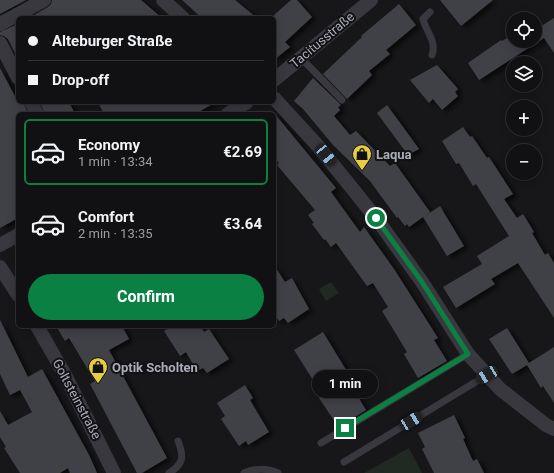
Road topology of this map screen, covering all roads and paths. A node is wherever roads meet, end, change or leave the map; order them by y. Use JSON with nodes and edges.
{"nodes":[{"id":1,"x":44,"y":0,"type":"edge"},
{"id":2,"x":163,"y":0,"type":"edge"},
{"id":3,"x":371,"y":0,"type":"edge"},
{"id":4,"x":430,"y":12,"type":"dead end"},
{"id":5,"x":182,"y":16,"type":"edge"},
{"id":6,"x":0,"y":24,"type":"edge"},
{"id":7,"x":0,"y":43,"type":"edge"},
{"id":8,"x":432,"y":56,"type":"dead end"},
{"id":9,"x":301,"y":58,"type":"junction"},
{"id":10,"x":16,"y":74,"type":"edge"},
{"id":11,"x":276,"y":78,"type":"edge"},
{"id":12,"x":276,"y":100,"type":"edge"},
{"id":13,"x":342,"y":100,"type":"dead end"},
{"id":14,"x":244,"y":104,"type":"edge"},
{"id":15,"x":231,"y":112,"type":"edge"},
{"id":16,"x":16,"y":236,"type":"edge"},
{"id":17,"x":0,"y":245,"type":"edge"},
{"id":18,"x":0,"y":267,"type":"edge"},
{"id":19,"x":16,"y":292,"type":"edge"},
{"id":20,"x":38,"y":328,"type":"edge"},
{"id":21,"x":468,"y":354,"type":"junction"},
{"id":22,"x":487,"y":375,"type":"junction"},
{"id":23,"x":554,"y":429,"type":"edge"},
{"id":24,"x":178,"y":441,"type":"dead end"},
{"id":25,"x":321,"y":443,"type":"dead end"},
{"id":26,"x":344,"y":462,"type":"dead end"},
{"id":27,"x":114,"y":473,"type":"edge"},
{"id":28,"x":169,"y":473,"type":"edge"},
{"id":29,"x":244,"y":473,"type":"edge"},
{"id":30,"x":278,"y":473,"type":"edge"}],
"edges":[{"from":1,"to":6,"type":"street"},
{"from":2,"to":5,"type":"street"},
{"from":3,"to":9,"type":"street","name":"Tacitusstraße"},
{"from":4,"to":8,"type":"lane"},
{"from":7,"to":10,"type":"street"},
{"from":9,"to":11,"type":"street","name":"Tacitusstraße"},
{"from":9,"to":13,"type":"lane"},
{"from":12,"to":21,"type":"street"},
{"from":14,"to":15,"type":"street"},
{"from":16,"to":17,"type":"street"},
{"from":18,"to":19,"type":"street"},
{"from":20,"to":27,"type":"street","name":"Goltsteinstraße"},
{"from":21,"to":22,"type":"street"},
{"from":21,"to":25,"type":"lane"},
{"from":22,"to":23,"type":"street"},
{"from":22,"to":26,"type":"lane"},
{"from":24,"to":28,"type":"lane"},
{"from":29,"to":30,"type":"lane"}]}
